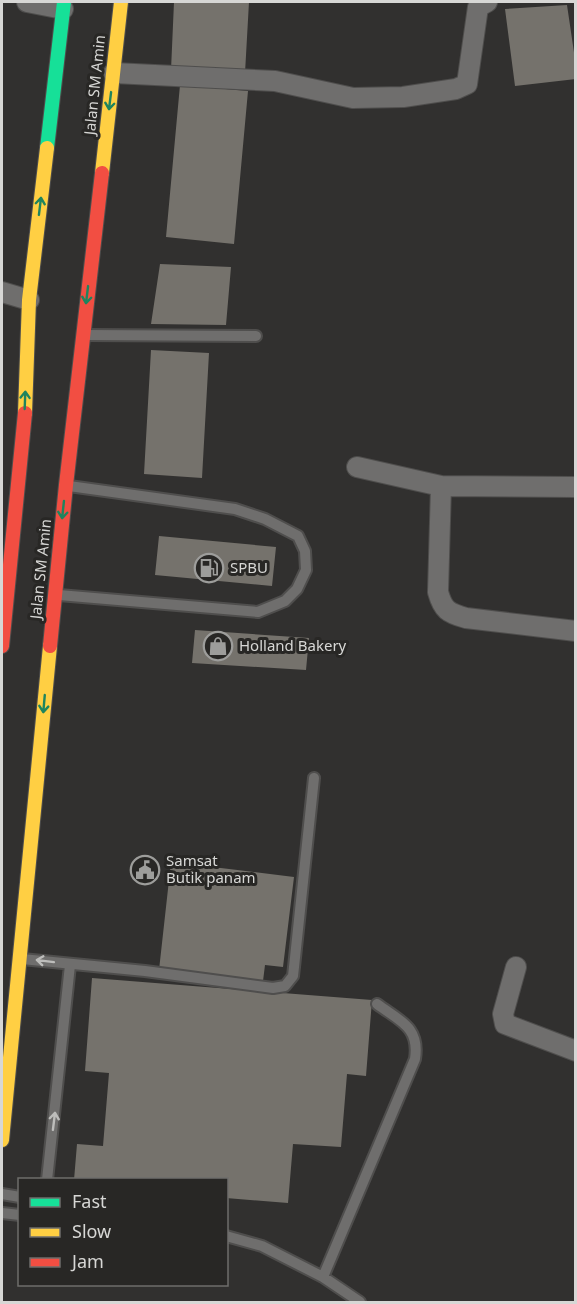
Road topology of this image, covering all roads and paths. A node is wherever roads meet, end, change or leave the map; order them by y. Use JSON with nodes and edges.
{"nodes":[{"id":1,"x":27,"y":2,"type":"edge"},
{"id":2,"x":121,"y":2,"type":"edge"},
{"id":3,"x":487,"y":2,"type":"edge"},
{"id":4,"x":63,"y":5,"type":"edge"},
{"id":5,"x":114,"y":73,"type":"junction"},
{"id":6,"x":2,"y":292,"type":"edge"},
{"id":7,"x":29,"y":300,"type":"junction"},
{"id":8,"x":83,"y":335,"type":"junction"},
{"id":9,"x":256,"y":336,"type":"dead end"},
{"id":10,"x":357,"y":467,"type":"dead end"},
{"id":11,"x":66,"y":485,"type":"junction"},
{"id":12,"x":441,"y":486,"type":"junction"},
{"id":13,"x":576,"y":487,"type":"edge"},
{"id":14,"x":55,"y":595,"type":"junction"},
{"id":15,"x":576,"y":631,"type":"edge"},
{"id":16,"x":2,"y":646,"type":"edge"},
{"id":17,"x":314,"y":778,"type":"dead end"},
{"id":18,"x":20,"y":958,"type":"junction"},
{"id":19,"x":70,"y":964,"type":"junction"},
{"id":20,"x":516,"y":967,"type":"dead end"},
{"id":21,"x":377,"y":1004,"type":"dead end"},
{"id":22,"x":576,"y":1051,"type":"edge"},
{"id":23,"x":2,"y":1140,"type":"edge"},
{"id":24,"x":47,"y":1178,"type":"edge"},
{"id":25,"x":2,"y":1194,"type":"edge"},
{"id":26,"x":18,"y":1197,"type":"edge"},
{"id":27,"x":2,"y":1213,"type":"edge"},
{"id":28,"x":18,"y":1215,"type":"edge"},
{"id":29,"x":228,"y":1237,"type":"edge"},
{"id":30,"x":323,"y":1277,"type":"junction"},
{"id":31,"x":360,"y":1302,"type":"edge"}],
"edges":[{"from":1,"to":4,"type":"street"},
{"from":2,"to":5,"type":"main road","name":"Jalan SM Amin"},
{"from":3,"to":5,"type":"street"},
{"from":7,"to":4,"type":"main road","name":"Jalan SM Amin","one_way":true},
{"from":5,"to":8,"type":"main road","name":"Jalan SM Amin","one_way":true},
{"from":6,"to":7,"type":"street"},
{"from":16,"to":7,"type":"main road","name":"Jalan SM Amin","one_way":true},
{"from":8,"to":9,"type":"lane"},
{"from":8,"to":11,"type":"main road","name":"Jalan SM Amin"},
{"from":10,"to":12,"type":"street"},
{"from":11,"to":14,"type":"main road","name":"Jalan SM Amin","one_way":true},
{"from":11,"to":14,"type":"lane"},
{"from":12,"to":13,"type":"street"},
{"from":12,"to":15,"type":"street"},
{"from":14,"to":18,"type":"main road","name":"Jalan SM Amin","one_way":true},
{"from":17,"to":19,"type":"lane"},
{"from":19,"to":18,"type":"lane","one_way":true},
{"from":18,"to":23,"type":"main road","name":"Jalan SM Amin"},
{"from":24,"to":19,"type":"lane","one_way":true},
{"from":20,"to":22,"type":"street"},
{"from":21,"to":30,"type":"lane"},
{"from":25,"to":26,"type":"lane"},
{"from":27,"to":28,"type":"lane"},
{"from":29,"to":30,"type":"lane"},
{"from":30,"to":31,"type":"lane"}]}
